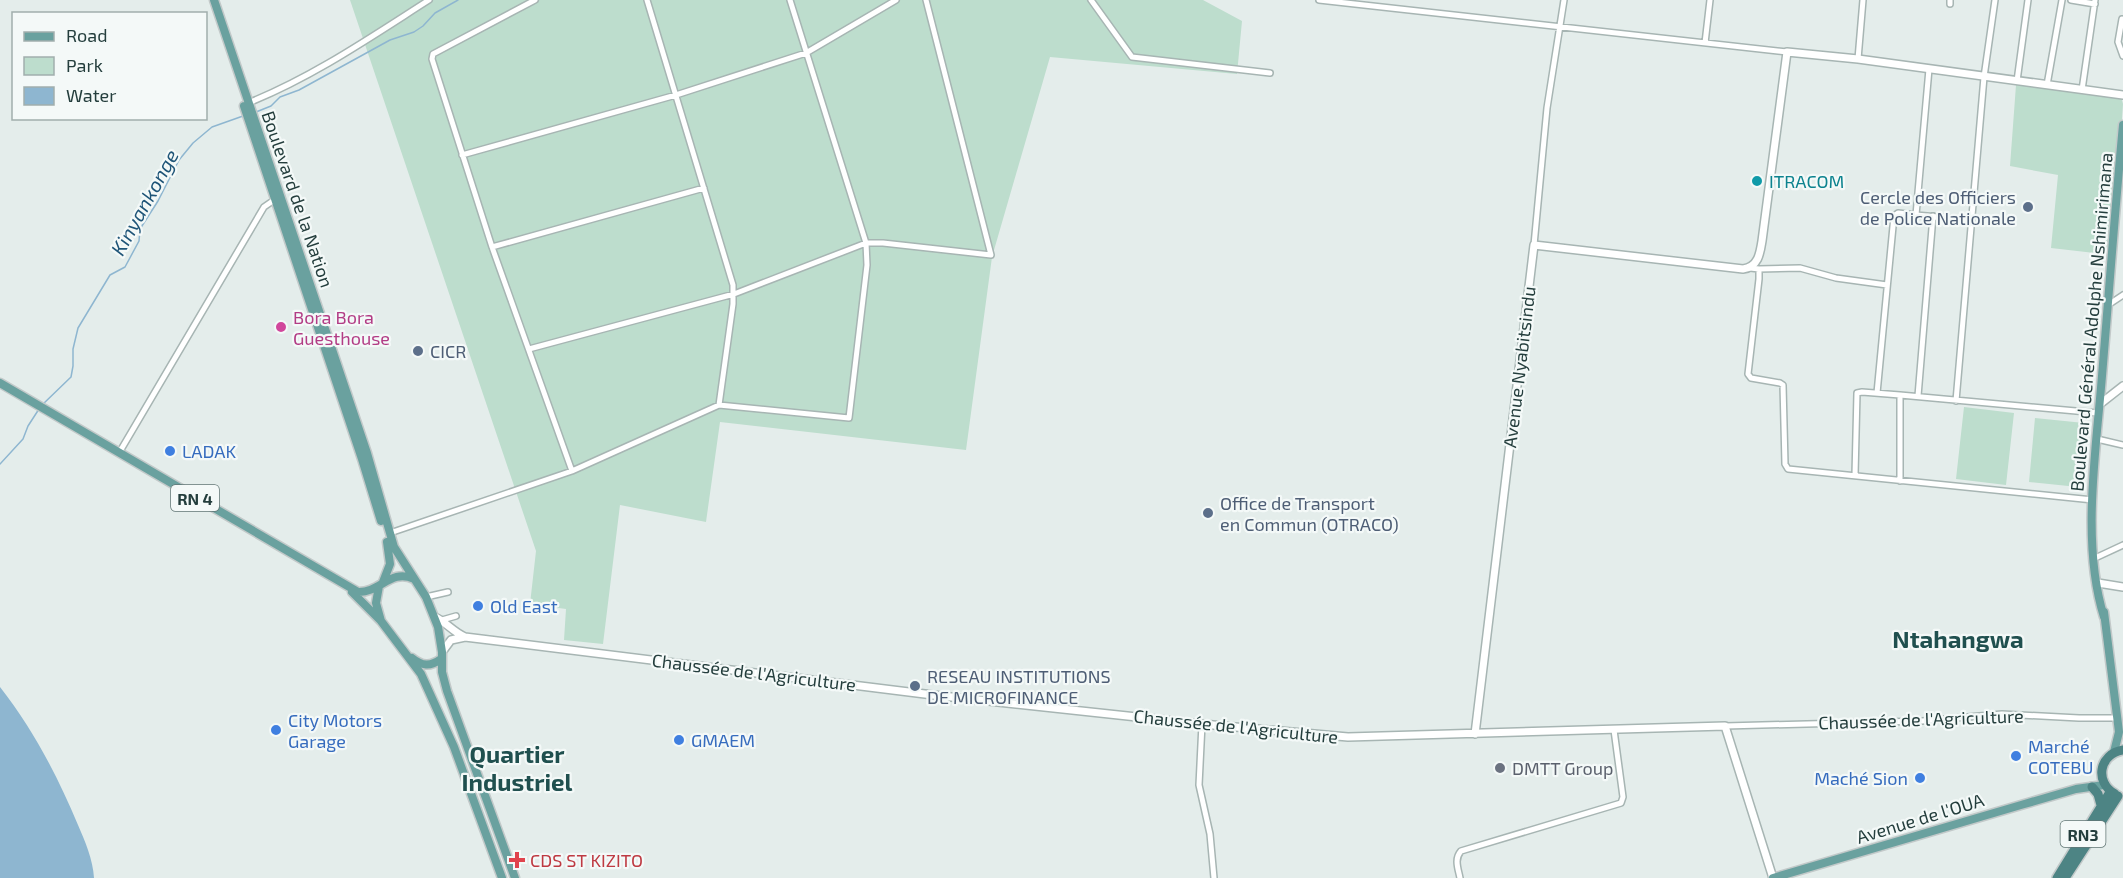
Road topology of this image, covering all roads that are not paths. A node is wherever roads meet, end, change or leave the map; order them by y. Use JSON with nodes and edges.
{"nodes":[{"id":1,"x":208,"y":0,"type":"edge"},
{"id":2,"x":214,"y":0,"type":"edge"},
{"id":3,"x":429,"y":0,"type":"edge"},
{"id":4,"x":535,"y":0,"type":"edge"},
{"id":5,"x":647,"y":0,"type":"edge"},
{"id":6,"x":790,"y":0,"type":"edge"},
{"id":7,"x":896,"y":0,"type":"edge"},
{"id":8,"x":926,"y":0,"type":"edge"},
{"id":9,"x":1091,"y":0,"type":"edge"},
{"id":10,"x":1320,"y":0,"type":"edge"},
{"id":11,"x":1564,"y":0,"type":"edge"},
{"id":12,"x":1710,"y":0,"type":"edge"},
{"id":13,"x":1863,"y":0,"type":"edge"},
{"id":14,"x":1995,"y":0,"type":"edge"},
{"id":15,"x":2028,"y":0,"type":"edge"},
{"id":16,"x":2062,"y":0,"type":"edge"},
{"id":17,"x":2071,"y":0,"type":"edge"},
{"id":18,"x":2095,"y":2,"type":"edge"},
{"id":19,"x":2122,"y":19,"type":"edge"},
{"id":20,"x":1560,"y":28,"type":"junction"},
{"id":21,"x":1705,"y":43,"type":"junction"},
{"id":22,"x":1787,"y":52,"type":"junction"},
{"id":23,"x":806,"y":53,"type":"junction"},
{"id":24,"x":2123,"y":56,"type":"edge"},
{"id":25,"x":1858,"y":59,"type":"junction"},
{"id":26,"x":1929,"y":69,"type":"junction"},
{"id":27,"x":1270,"y":73,"type":"dead end"},
{"id":28,"x":1984,"y":77,"type":"junction"},
{"id":29,"x":2017,"y":81,"type":"junction"},
{"id":30,"x":2047,"y":86,"type":"junction"},
{"id":31,"x":2082,"y":90,"type":"junction"},
{"id":32,"x":676,"y":95,"type":"junction"},
{"id":33,"x":2123,"y":95,"type":"edge"},
{"id":34,"x":249,"y":111,"type":"junction"},
{"id":35,"x":2123,"y":125,"type":"edge"},
{"id":36,"x":462,"y":155,"type":"junction"},
{"id":37,"x":704,"y":188,"type":"junction"},
{"id":38,"x":277,"y":198,"type":"junction"},
{"id":39,"x":1916,"y":215,"type":"junction"},
{"id":40,"x":1934,"y":216,"type":"junction"},
{"id":41,"x":1971,"y":220,"type":"junction"},
{"id":42,"x":866,"y":243,"type":"junction"},
{"id":43,"x":1534,"y":245,"type":"junction"},
{"id":44,"x":492,"y":247,"type":"junction"},
{"id":45,"x":1750,"y":268,"type":"junction"},
{"id":46,"x":1759,"y":269,"type":"junction"},
{"id":47,"x":1887,"y":285,"type":"junction"},
{"id":48,"x":734,"y":294,"type":"junction"},
{"id":49,"x":2123,"y":295,"type":"edge"},
{"id":50,"x":2108,"y":306,"type":"junction"},
{"id":51,"x":529,"y":349,"type":"junction"},
{"id":52,"x":0,"y":383,"type":"edge"},
{"id":53,"x":2123,"y":386,"type":"edge"},
{"id":54,"x":1877,"y":393,"type":"junction"},
{"id":55,"x":1900,"y":395,"type":"junction"},
{"id":56,"x":1918,"y":396,"type":"junction"},
{"id":57,"x":1956,"y":400,"type":"junction"},
{"id":58,"x":719,"y":405,"type":"junction"},
{"id":59,"x":2099,"y":408,"type":"junction"},
{"id":60,"x":2097,"y":439,"type":"junction"},
{"id":61,"x":2123,"y":445,"type":"edge"},
{"id":62,"x":119,"y":453,"type":"junction"},
{"id":63,"x":572,"y":471,"type":"junction"},
{"id":64,"x":1855,"y":475,"type":"junction"},
{"id":65,"x":1900,"y":481,"type":"junction"},
{"id":66,"x":2093,"y":501,"type":"junction"},
{"id":67,"x":389,"y":536,"type":"junction"},
{"id":68,"x":2123,"y":545,"type":"edge"},
{"id":69,"x":2096,"y":558,"type":"junction"},
{"id":70,"x":414,"y":579,"type":"junction"},
{"id":71,"x":2100,"y":583,"type":"junction"},
{"id":72,"x":382,"y":584,"type":"junction"},
{"id":73,"x":346,"y":586,"type":"junction"},
{"id":74,"x":2123,"y":587,"type":"edge"},
{"id":75,"x":448,"y":592,"type":"dead end"},
{"id":76,"x":426,"y":597,"type":"junction"},
{"id":77,"x":456,"y":616,"type":"dead end"},
{"id":78,"x":438,"y":619,"type":"junction"},
{"id":79,"x":381,"y":621,"type":"junction"},
{"id":80,"x":465,"y":637,"type":"junction"},
{"id":81,"x":441,"y":656,"type":"junction"},
{"id":82,"x":410,"y":657,"type":"junction"},
{"id":83,"x":2117,"y":718,"type":"junction"},
{"id":84,"x":1202,"y":724,"type":"junction"},
{"id":85,"x":1725,"y":726,"type":"junction"},
{"id":86,"x":1614,"y":730,"type":"junction"},
{"id":87,"x":2118,"y":732,"type":"junction"},
{"id":88,"x":1475,"y":734,"type":"junction"},
{"id":89,"x":2123,"y":742,"type":"edge"},
{"id":90,"x":2118,"y":751,"type":"edge"},
{"id":91,"x":2101,"y":772,"type":"junction"},
{"id":92,"x":2092,"y":787,"type":"junction"},
{"id":93,"x":2076,"y":789,"type":"junction"},
{"id":94,"x":2114,"y":792,"type":"edge"},
{"id":95,"x":2101,"y":805,"type":"junction"},
{"id":96,"x":503,"y":846,"type":"junction"},
{"id":97,"x":492,"y":850,"type":"junction"},
{"id":98,"x":2061,"y":877,"type":"edge"},
{"id":99,"x":502,"y":878,"type":"edge"},
{"id":100,"x":515,"y":878,"type":"edge"},
{"id":101,"x":1214,"y":878,"type":"edge"},
{"id":102,"x":1460,"y":878,"type":"edge"},
{"id":103,"x":1773,"y":878,"type":"edge"}],
"edges":[{"from":1,"to":34,"type":"main road","name":"Boulevard de la Nation"},
{"from":2,"to":34,"type":"main road","name":"Boulevard de la Nation"},
{"from":3,"to":34,"type":"street"},
{"from":4,"to":36,"type":"street"},
{"from":5,"to":32,"type":"street"},
{"from":6,"to":23,"type":"street"},
{"from":7,"to":23,"type":"street"},
{"from":8,"to":42,"type":"street"},
{"from":9,"to":27,"type":"street"},
{"from":10,"to":20,"type":"street"},
{"from":11,"to":20,"type":"street","name":"Avenue Nyabitsindu"},
{"from":12,"to":21,"type":"street"},
{"from":13,"to":25,"type":"street"},
{"from":14,"to":28,"type":"street"},
{"from":15,"to":29,"type":"street"},
{"from":16,"to":30,"type":"street"},
{"from":17,"to":18,"type":"street"},
{"from":18,"to":31,"type":"street"},
{"from":19,"to":24,"type":"street"},
{"from":20,"to":21,"type":"street"},
{"from":20,"to":43,"type":"street","name":"Avenue Nyabitsindu"},
{"from":21,"to":22,"type":"street"},
{"from":22,"to":25,"type":"street"},
{"from":22,"to":45,"type":"street"},
{"from":23,"to":32,"type":"street"},
{"from":23,"to":42,"type":"street"},
{"from":25,"to":26,"type":"street"},
{"from":26,"to":28,"type":"street"},
{"from":26,"to":39,"type":"street"},
{"from":28,"to":29,"type":"street"},
{"from":28,"to":41,"type":"street"},
{"from":29,"to":30,"type":"street"},
{"from":30,"to":31,"type":"street"},
{"from":31,"to":33,"type":"street"},
{"from":32,"to":36,"type":"street"},
{"from":32,"to":37,"type":"street"},
{"from":34,"to":38,"type":"main road","name":"Boulevard de la Nation"},
{"from":35,"to":50,"type":"main road","name":"Boulevard Général Adolphe Nshimirimana"},
{"from":36,"to":44,"type":"street"},
{"from":37,"to":44,"type":"street"},
{"from":37,"to":48,"type":"street"},
{"from":38,"to":62,"type":"street"},
{"from":38,"to":67,"type":"main road","name":"Boulevard de la Nation"},
{"from":39,"to":40,"type":"street"},
{"from":39,"to":47,"type":"street"},
{"from":40,"to":41,"type":"street"},
{"from":40,"to":56,"type":"street"},
{"from":41,"to":57,"type":"street"},
{"from":42,"to":48,"type":"street"},
{"from":42,"to":58,"type":"street"},
{"from":43,"to":45,"type":"street"},
{"from":43,"to":88,"type":"street","name":"Avenue Nyabitsindu"},
{"from":44,"to":51,"type":"street"},
{"from":45,"to":46,"type":"street"},
{"from":46,"to":47,"type":"street"},
{"from":46,"to":64,"type":"street"},
{"from":47,"to":54,"type":"street"},
{"from":48,"to":51,"type":"street"},
{"from":48,"to":58,"type":"street"},
{"from":49,"to":50,"type":"street"},
{"from":50,"to":59,"type":"main road","name":"Boulevard Général Adolphe Nshimirimana"},
{"from":51,"to":63,"type":"street"},
{"from":52,"to":62,"type":"main road","number":"RN 4"},
{"from":53,"to":59,"type":"street"},
{"from":54,"to":55,"type":"street"},
{"from":54,"to":64,"type":"street"},
{"from":55,"to":56,"type":"street"},
{"from":55,"to":65,"type":"street"},
{"from":56,"to":57,"type":"street"},
{"from":57,"to":59,"type":"street"},
{"from":58,"to":63,"type":"street"},
{"from":59,"to":60,"type":"main road","name":"Boulevard Général Adolphe Nshimirimana"},
{"from":60,"to":61,"type":"street"},
{"from":60,"to":66,"type":"main road","name":"Boulevard Général Adolphe Nshimirimana"},
{"from":62,"to":73,"type":"main road","number":"RN 4"},
{"from":63,"to":67,"type":"street"},
{"from":64,"to":65,"type":"street"},
{"from":65,"to":66,"type":"street"},
{"from":66,"to":69,"type":"main road","name":"Boulevard Général Adolphe Nshimirimana"},
{"from":67,"to":70,"type":"main road","name":"Boulevard de la Nation"},
{"from":67,"to":72,"type":"main road","name":"Boulevard de la Nation"},
{"from":68,"to":69,"type":"street"},
{"from":69,"to":71,"type":"main road","name":"Boulevard Général Adolphe Nshimirimana"},
{"from":70,"to":72,"type":"main road"},
{"from":70,"to":76,"type":"main road","name":"Boulevard de la Nation"},
{"from":71,"to":74,"type":"street"},
{"from":71,"to":83,"type":"main road","name":"Boulevard Général Adolphe Nshimirimana"},
{"from":72,"to":73,"type":"main road","number":"RN 4"},
{"from":72,"to":79,"type":"main road","name":"Boulevard de la Nation"},
{"from":73,"to":79,"type":"main road","number":"RN 4"},
{"from":75,"to":76,"type":"street"},
{"from":76,"to":78,"type":"main road","name":"Boulevard de la Nation"},
{"from":77,"to":78,"type":"street"},
{"from":78,"to":80,"type":"street","name":"Chaussée de l'Agriculture"},
{"from":78,"to":81,"type":"main road","name":"Boulevard de la Nation"},
{"from":79,"to":82,"type":"main road"},
{"from":80,"to":81,"type":"street"},
{"from":80,"to":84,"type":"street","name":"Chaussée de l'Agriculture"},
{"from":81,"to":82,"type":"main road"},
{"from":81,"to":96,"type":"main road","name":"Boulevard de la Nation"},
{"from":82,"to":97,"type":"main road"},
{"from":83,"to":85,"type":"street","name":"Chaussée de l'Agriculture"},
{"from":83,"to":87,"type":"main road","name":"Boulevard Général Adolphe Nshimirimana"},
{"from":84,"to":88,"type":"street","name":"Chaussée de l'Agriculture"},
{"from":84,"to":101,"type":"street"},
{"from":85,"to":86,"type":"street","name":"Chaussée de l'Agriculture"},
{"from":85,"to":103,"type":"street"},
{"from":86,"to":88,"type":"street","name":"Chaussée de l'Agriculture"},
{"from":86,"to":102,"type":"street"},
{"from":87,"to":89,"type":"main road","name":"Boulevard Général Adolphe Nshimirimana"},
{"from":87,"to":90,"type":"main road","name":"Boulevard Général Adolphe Nshimirimana"},
{"from":90,"to":91,"type":"highway"},
{"from":91,"to":93,"type":"main road","name":"Avenue de l'OUA"},
{"from":91,"to":94,"type":"highway"},
{"from":92,"to":93,"type":"main road","name":"Avenue de l'OUA"},
{"from":92,"to":94,"type":"main road","name":"Avenue de l'OUA"},
{"from":92,"to":95,"type":"highway"},
{"from":93,"to":103,"type":"main road","name":"Avenue de l'OUA"},
{"from":94,"to":95,"type":"highway","number":"RN3"},
{"from":94,"to":98,"type":"highway","number":"RN3"},
{"from":95,"to":98,"type":"highway","number":"RN3"},
{"from":96,"to":97,"type":"main road"},
{"from":96,"to":100,"type":"main road","name":"Boulevard de la Nation"},
{"from":97,"to":99,"type":"main road"}]}
